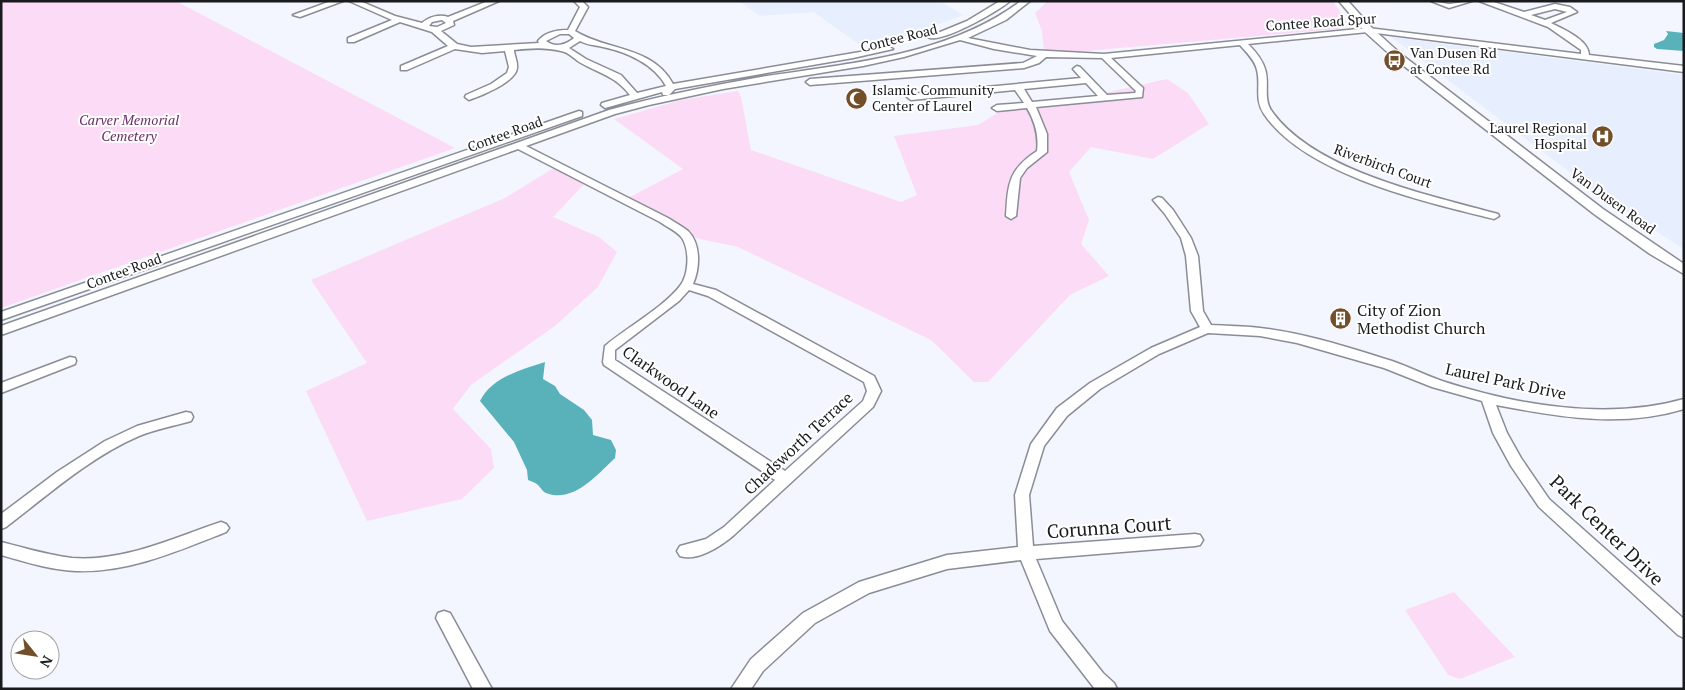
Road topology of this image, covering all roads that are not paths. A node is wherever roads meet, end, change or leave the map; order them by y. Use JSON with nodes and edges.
{"nodes":[{"id":1,"x":338,"y":1,"type":"edge"},
{"id":2,"x":353,"y":1,"type":"edge"},
{"id":3,"x":495,"y":1,"type":"edge"},
{"id":4,"x":578,"y":1,"type":"edge"},
{"id":5,"x":1006,"y":1,"type":"edge"},
{"id":6,"x":1026,"y":1,"type":"edge"},
{"id":7,"x":1343,"y":1,"type":"edge"},
{"id":8,"x":1435,"y":1,"type":"edge"},
{"id":9,"x":1468,"y":1,"type":"edge"},
{"id":10,"x":1483,"y":1,"type":"edge"},
{"id":11,"x":297,"y":15,"type":"dead end"},
{"id":12,"x":1524,"y":15,"type":"junction"},
{"id":13,"x":399,"y":20,"type":"junction"},
{"id":14,"x":1544,"y":23,"type":"junction"},
{"id":15,"x":428,"y":25,"type":"junction"},
{"id":16,"x":444,"y":27,"type":"junction"},
{"id":17,"x":982,"y":29,"type":"junction"},
{"id":18,"x":1368,"y":30,"type":"junction"},
{"id":19,"x":572,"y":32,"type":"junction"},
{"id":20,"x":946,"y":33,"type":"junction"},
{"id":21,"x":960,"y":38,"type":"junction"},
{"id":22,"x":351,"y":40,"type":"dead end"},
{"id":23,"x":545,"y":42,"type":"junction"},
{"id":24,"x":1241,"y":42,"type":"junction"},
{"id":25,"x":455,"y":46,"type":"junction"},
{"id":26,"x":558,"y":47,"type":"junction"},
{"id":27,"x":509,"y":49,"type":"junction"},
{"id":28,"x":1000,"y":49,"type":"junction"},
{"id":29,"x":1043,"y":55,"type":"junction"},
{"id":30,"x":1104,"y":56,"type":"junction"},
{"id":31,"x":1585,"y":56,"type":"junction"},
{"id":32,"x":404,"y":68,"type":"dead end"},
{"id":33,"x":1077,"y":69,"type":"dead end"},
{"id":34,"x":1684,"y":69,"type":"edge"},
{"id":35,"x":1088,"y":80,"type":"junction"},
{"id":36,"x":810,"y":82,"type":"dead end"},
{"id":37,"x":1018,"y":87,"type":"junction"},
{"id":38,"x":671,"y":88,"type":"junction"},
{"id":39,"x":635,"y":96,"type":"junction"},
{"id":40,"x":469,"y":97,"type":"dead end"},
{"id":41,"x":911,"y":97,"type":"dead end"},
{"id":42,"x":662,"y":98,"type":"junction"},
{"id":43,"x":1105,"y":98,"type":"junction"},
{"id":44,"x":1030,"y":105,"type":"junction"},
{"id":45,"x":997,"y":108,"type":"dead end"},
{"id":46,"x":517,"y":145,"type":"junction"},
{"id":47,"x":1158,"y":200,"type":"dead end"},
{"id":48,"x":1011,"y":216,"type":"dead end"},
{"id":49,"x":1494,"y":216,"type":"dead end"},
{"id":50,"x":1684,"y":270,"type":"edge"},
{"id":51,"x":687,"y":286,"type":"junction"},
{"id":52,"x":1,"y":316,"type":"edge"},
{"id":53,"x":1207,"y":329,"type":"junction"},
{"id":54,"x":1,"y":331,"type":"edge"},
{"id":55,"x":70,"y":361,"type":"dead end"},
{"id":56,"x":1,"y":388,"type":"edge"},
{"id":57,"x":1487,"y":398,"type":"junction"},
{"id":58,"x":1684,"y":404,"type":"edge"},
{"id":59,"x":186,"y":417,"type":"dead end"},
{"id":60,"x":785,"y":479,"type":"junction"},
{"id":61,"x":1,"y":523,"type":"edge"},
{"id":62,"x":221,"y":528,"type":"dead end"},
{"id":63,"x":1196,"y":540,"type":"dead end"},
{"id":64,"x":1,"y":548,"type":"edge"},
{"id":65,"x":685,"y":551,"type":"dead end"},
{"id":66,"x":1026,"y":553,"type":"junction"},
{"id":67,"x":444,"y":618,"type":"dead end"},
{"id":68,"x":1684,"y":630,"type":"edge"},
{"id":69,"x":483,"y":689,"type":"edge"},
{"id":70,"x":740,"y":689,"type":"edge"},
{"id":71,"x":1108,"y":689,"type":"edge"}],
"edges":[{"from":1,"to":11,"type":"street"},
{"from":2,"to":13,"type":"street"},
{"from":3,"to":16,"type":"street"},
{"from":4,"to":19,"type":"street"},
{"from":5,"to":20,"type":"street","name":"Contee Road"},
{"from":6,"to":17,"type":"street","name":"Contee Road"},
{"from":7,"to":18,"type":"main road","name":"Van Dusen Road"},
{"from":8,"to":9,"type":"street"},
{"from":10,"to":12,"type":"street"},
{"from":12,"to":14,"type":"street"},
{"from":12,"to":14,"type":"street"},
{"from":13,"to":15,"type":"street"},
{"from":13,"to":22,"type":"street"},
{"from":14,"to":31,"type":"street"},
{"from":15,"to":16,"type":"street"},
{"from":15,"to":16,"type":"street"},
{"from":16,"to":25,"type":"street"},
{"from":17,"to":21,"type":"street","name":"Contee Road"},
{"from":17,"to":28,"type":"street"},
{"from":18,"to":24,"type":"street","name":"Contee Road Spur"},
{"from":18,"to":31,"type":"street","name":"Contee Road Spur"},
{"from":18,"to":50,"type":"main road","name":"Van Dusen Road"},
{"from":19,"to":23,"type":"street"},
{"from":19,"to":26,"type":"street"},
{"from":19,"to":38,"type":"street"},
{"from":20,"to":21,"type":"street","name":"Contee Road Spur"},
{"from":20,"to":38,"type":"street","name":"Contee Road"},
{"from":21,"to":28,"type":"street","name":"Contee Road Spur"},
{"from":21,"to":42,"type":"street","name":"Contee Road"},
{"from":23,"to":26,"type":"street"},
{"from":23,"to":27,"type":"street"},
{"from":24,"to":30,"type":"street","name":"Contee Road Spur"},
{"from":24,"to":49,"type":"street","name":"Riverbirch Court"},
{"from":25,"to":27,"type":"street"},
{"from":25,"to":32,"type":"street"},
{"from":26,"to":39,"type":"street"},
{"from":27,"to":40,"type":"street"},
{"from":28,"to":29,"type":"street","name":"Contee Road Spur"},
{"from":29,"to":30,"type":"street","name":"Contee Road Spur"},
{"from":29,"to":36,"type":"street","name":"Contee Road"},
{"from":30,"to":43,"type":"street"},
{"from":31,"to":34,"type":"street","name":"Contee Road Spur"},
{"from":33,"to":35,"type":"street"},
{"from":35,"to":37,"type":"street"},
{"from":35,"to":43,"type":"street"},
{"from":37,"to":41,"type":"street"},
{"from":37,"to":44,"type":"street"},
{"from":38,"to":39,"type":"street","name":"Contee Road"},
{"from":38,"to":42,"type":"street"},
{"from":39,"to":42,"type":"street"},
{"from":39,"to":52,"type":"street","name":"Contee Road"},
{"from":42,"to":46,"type":"street","name":"Contee Road"},
{"from":43,"to":44,"type":"street"},
{"from":44,"to":45,"type":"street"},
{"from":44,"to":48,"type":"street"},
{"from":46,"to":51,"type":"street"},
{"from":46,"to":54,"type":"street","name":"Contee Road"},
{"from":47,"to":53,"type":"street"},
{"from":51,"to":60,"type":"street","name":"Clarkwood Lane"},
{"from":51,"to":60,"type":"street","name":"Chadsworth Terrace"},
{"from":53,"to":57,"type":"street","name":"Laurel Park Drive"},
{"from":53,"to":66,"type":"street"},
{"from":55,"to":56,"type":"street"},
{"from":57,"to":58,"type":"street","name":"Laurel Park Drive"},
{"from":57,"to":68,"type":"street","name":"Park Center Drive"},
{"from":59,"to":61,"type":"street"},
{"from":60,"to":65,"type":"street","name":"Chadsworth Terrace"},
{"from":62,"to":64,"type":"street"},
{"from":63,"to":66,"type":"street","name":"Corunna Court"},
{"from":66,"to":70,"type":"street","name":"Corunna Court"},
{"from":66,"to":71,"type":"street"},
{"from":67,"to":69,"type":"street"}]}
